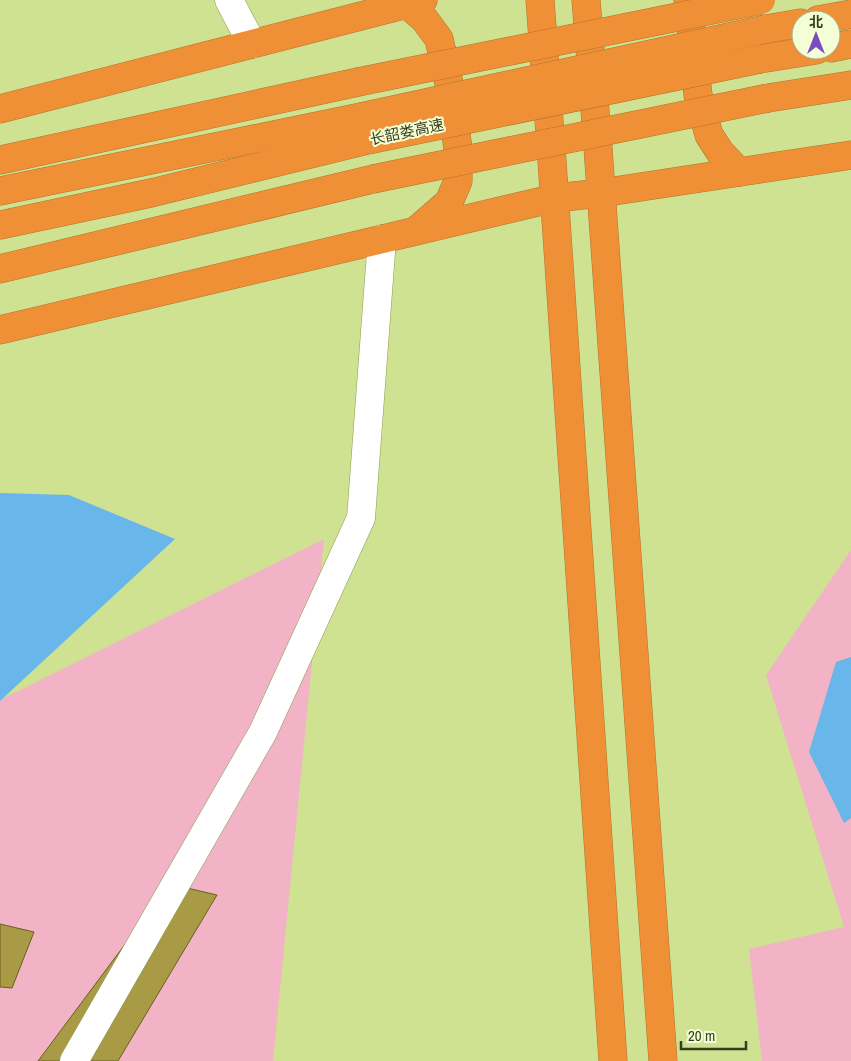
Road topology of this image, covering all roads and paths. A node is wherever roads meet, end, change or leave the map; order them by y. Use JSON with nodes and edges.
{"nodes":[{"id":1,"x":230,"y":0,"type":"edge"},
{"id":2,"x":540,"y":0,"type":"edge"},
{"id":3,"x":586,"y":0,"type":"edge"},
{"id":4,"x":688,"y":0,"type":"edge"},
{"id":5,"x":761,"y":0,"type":"edge"},
{"id":6,"x":414,"y":2,"type":"edge"},
{"id":7,"x":791,"y":25,"type":"edge"},
{"id":8,"x":252,"y":44,"type":"junction"},
{"id":9,"x":791,"y":54,"type":"edge"},
{"id":10,"x":851,"y":85,"type":"edge"},
{"id":11,"x":0,"y":109,"type":"edge"},
{"id":12,"x":365,"y":128,"type":"junction"},
{"id":13,"x":851,"y":155,"type":"edge"},
{"id":14,"x":0,"y":160,"type":"edge"},
{"id":15,"x":739,"y":172,"type":"junction"},
{"id":16,"x":0,"y":192,"type":"edge"},
{"id":17,"x":601,"y":193,"type":"junction"},
{"id":18,"x":555,"y":198,"type":"junction"},
{"id":19,"x":0,"y":225,"type":"edge"},
{"id":20,"x":415,"y":232,"type":"junction"},
{"id":21,"x":382,"y":240,"type":"junction"},
{"id":22,"x":0,"y":269,"type":"edge"},
{"id":23,"x":0,"y":330,"type":"edge"},
{"id":24,"x":74,"y":1061,"type":"edge"},
{"id":25,"x":613,"y":1061,"type":"edge"},
{"id":26,"x":663,"y":1061,"type":"edge"}],
"edges":[{"from":1,"to":8,"type":"street"},
{"from":2,"to":18,"type":"highway"},
{"from":3,"to":17,"type":"highway"},
{"from":4,"to":15,"type":"highway"},
{"from":5,"to":14,"type":"highway","bridge":true},
{"from":6,"to":8,"type":"highway"},
{"from":6,"to":20,"type":"highway"},
{"from":7,"to":12,"type":"highway","name":"长韶娄高速","bridge":true},
{"from":8,"to":11,"type":"highway"},
{"from":9,"to":12,"type":"highway","name":"长韶娄高速","bridge":true},
{"from":10,"to":22,"type":"highway","bridge":true},
{"from":12,"to":16,"type":"highway","name":"长韶娄高速"},
{"from":12,"to":19,"type":"highway","name":"长韶娄高速"},
{"from":13,"to":15,"type":"highway"},
{"from":15,"to":17,"type":"highway"},
{"from":17,"to":18,"type":"highway"},
{"from":17,"to":26,"type":"highway"},
{"from":18,"to":20,"type":"highway"},
{"from":18,"to":25,"type":"highway"},
{"from":20,"to":21,"type":"highway"},
{"from":21,"to":23,"type":"highway"},
{"from":21,"to":24,"type":"street"}]}
